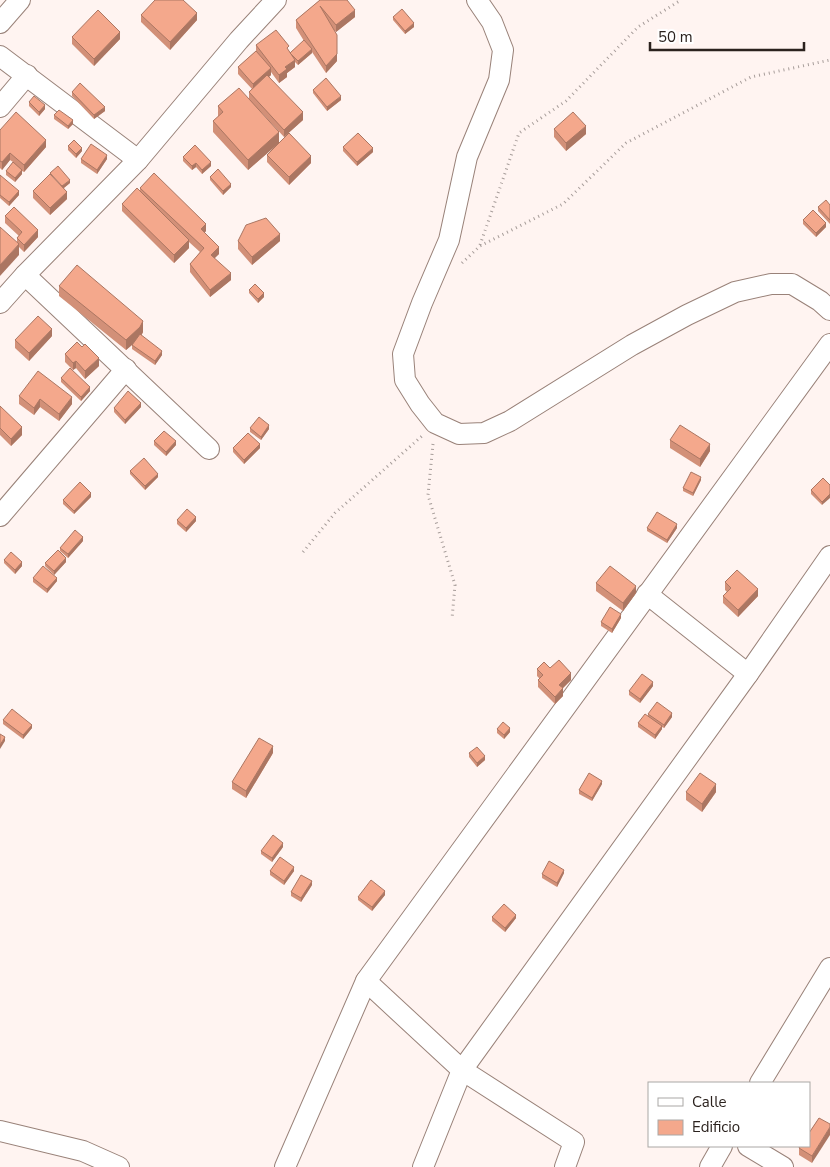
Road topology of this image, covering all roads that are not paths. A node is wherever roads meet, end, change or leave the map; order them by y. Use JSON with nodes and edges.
{"nodes":[{"id":1,"x":20,"y":0,"type":"edge"},
{"id":2,"x":276,"y":0,"type":"edge"},
{"id":3,"x":477,"y":0,"type":"edge"},
{"id":4,"x":0,"y":22,"type":"edge"},
{"id":5,"x":0,"y":56,"type":"edge"},
{"id":6,"x":27,"y":75,"type":"junction"},
{"id":7,"x":0,"y":107,"type":"edge"},
{"id":8,"x":138,"y":160,"type":"junction"},
{"id":9,"x":25,"y":275,"type":"junction"},
{"id":10,"x":0,"y":303,"type":"edge"},
{"id":11,"x":830,"y":310,"type":"edge"},
{"id":12,"x":830,"y":344,"type":"edge"},
{"id":13,"x":126,"y":370,"type":"junction"},
{"id":14,"x":209,"y":449,"type":"dead end"},
{"id":15,"x":0,"y":516,"type":"edge"},
{"id":16,"x":830,"y":556,"type":"edge"},
{"id":17,"x":648,"y":594,"type":"junction"},
{"id":18,"x":748,"y":674,"type":"junction"},
{"id":19,"x":830,"y":968,"type":"edge"},
{"id":20,"x":366,"y":981,"type":"junction"},
{"id":21,"x":462,"y":1070,"type":"junction"},
{"id":22,"x":761,"y":1082,"type":"edge"},
{"id":23,"x":0,"y":1131,"type":"edge"},
{"id":24,"x":721,"y":1147,"type":"edge"},
{"id":25,"x":750,"y":1147,"type":"edge"},
{"id":26,"x":119,"y":1167,"type":"edge"},
{"id":27,"x":285,"y":1167,"type":"edge"},
{"id":28,"x":423,"y":1167,"type":"edge"},
{"id":29,"x":565,"y":1167,"type":"edge"},
{"id":30,"x":710,"y":1167,"type":"edge"},
{"id":31,"x":783,"y":1167,"type":"edge"}],
"edges":[{"from":1,"to":4,"type":"street"},
{"from":2,"to":8,"type":"street"},
{"from":3,"to":11,"type":"street"},
{"from":5,"to":6,"type":"street"},
{"from":6,"to":7,"type":"street"},
{"from":6,"to":8,"type":"street"},
{"from":8,"to":9,"type":"street"},
{"from":9,"to":10,"type":"street"},
{"from":9,"to":13,"type":"street"},
{"from":12,"to":17,"type":"street"},
{"from":13,"to":14,"type":"street"},
{"from":13,"to":15,"type":"street"},
{"from":16,"to":18,"type":"street"},
{"from":17,"to":18,"type":"street"},
{"from":17,"to":20,"type":"street"},
{"from":18,"to":21,"type":"street"},
{"from":19,"to":22,"type":"street"},
{"from":20,"to":21,"type":"street"},
{"from":20,"to":27,"type":"street"},
{"from":21,"to":28,"type":"street"},
{"from":21,"to":29,"type":"street"},
{"from":23,"to":26,"type":"street"},
{"from":24,"to":30,"type":"street"},
{"from":25,"to":31,"type":"street"}]}
